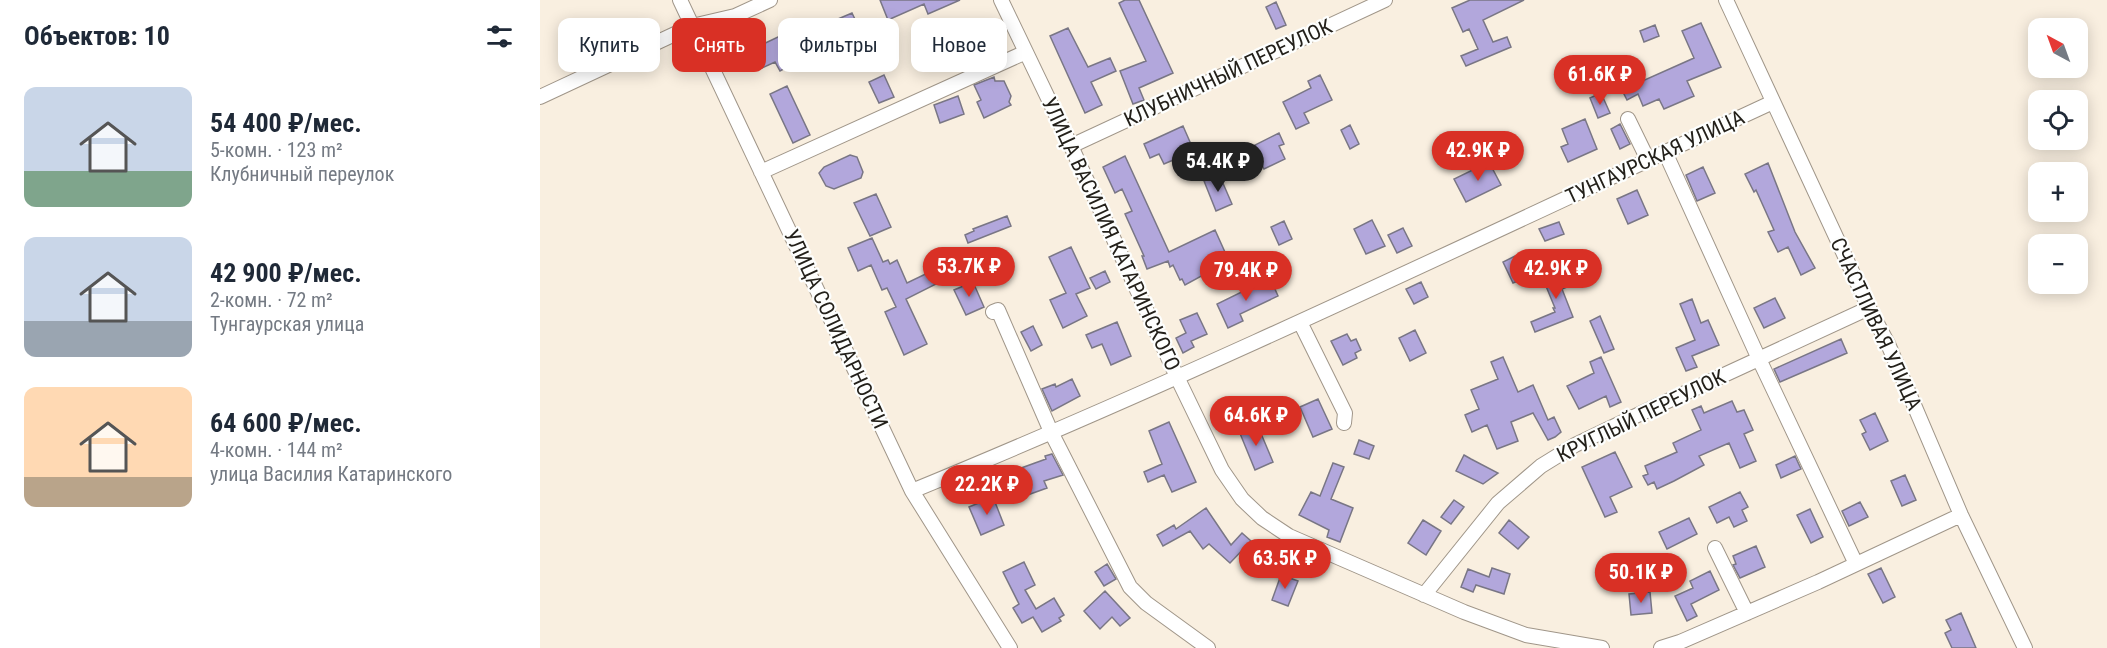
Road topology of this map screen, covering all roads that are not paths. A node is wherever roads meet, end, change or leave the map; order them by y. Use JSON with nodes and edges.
{"nodes":[{"id":1,"x":680,"y":0,"type":"edge"},
{"id":2,"x":770,"y":0,"type":"edge"},
{"id":3,"x":1001,"y":0,"type":"edge"},
{"id":4,"x":1385,"y":0,"type":"edge"},
{"id":5,"x":1726,"y":0,"type":"edge"},
{"id":6,"x":688,"y":18,"type":"edge"},
{"id":7,"x":726,"y":18,"type":"edge"},
{"id":8,"x":672,"y":35,"type":"edge"},
{"id":9,"x":1026,"y":52,"type":"junction"},
{"id":10,"x":714,"y":72,"type":"edge"},
{"id":11,"x":540,"y":97,"type":"edge"},
{"id":12,"x":1773,"y":102,"type":"junction"},
{"id":13,"x":1628,"y":118,"type":"dead end"},
{"id":14,"x":1071,"y":146,"type":"junction"},
{"id":15,"x":1665,"y":152,"type":"junction"},
{"id":16,"x":1648,"y":160,"type":"junction"},
{"id":17,"x":761,"y":172,"type":"junction"},
{"id":18,"x":1869,"y":308,"type":"junction"},
{"id":19,"x":993,"y":312,"type":"dead end"},
{"id":20,"x":1300,"y":322,"type":"junction"},
{"id":21,"x":1759,"y":359,"type":"junction"},
{"id":22,"x":1178,"y":379,"type":"junction"},
{"id":23,"x":1344,"y":423,"type":"dead end"},
{"id":24,"x":1052,"y":434,"type":"junction"},
{"id":25,"x":912,"y":491,"type":"junction"},
{"id":26,"x":1961,"y":515,"type":"junction"},
{"id":27,"x":1715,"y":548,"type":"dead end"},
{"id":28,"x":1856,"y":564,"type":"junction"},
{"id":29,"x":1424,"y":595,"type":"junction"},
{"id":30,"x":1747,"y":613,"type":"junction"},
{"id":31,"x":1010,"y":648,"type":"edge"},
{"id":32,"x":1208,"y":648,"type":"edge"},
{"id":33,"x":1602,"y":648,"type":"edge"},
{"id":34,"x":1661,"y":648,"type":"edge"},
{"id":35,"x":2025,"y":648,"type":"edge"}],
"edges":[{"from":1,"to":6,"type":"street","name":"УЛИЦА СОЛИДАРНОСТИ"},
{"from":2,"to":7,"type":"street"},
{"from":3,"to":9,"type":"street","name":"УЛИЦА ВАСИЛИЯ КАТАРИНСКОГО"},
{"from":4,"to":14,"type":"street","name":"КЛУБНИЧНЫЙ ПЕРЕУЛОК"},
{"from":5,"to":12,"type":"street","name":"СЧАСТЛИВАЯ УЛИЦА"},
{"from":8,"to":11,"type":"street"},
{"from":9,"to":14,"type":"street","name":"УЛИЦА ВАСИЛИЯ КАТАРИНСКОГО"},
{"from":9,"to":17,"type":"street"},
{"from":10,"to":17,"type":"street","name":"УЛИЦА СОЛИДАРНОСТИ"},
{"from":12,"to":15,"type":"street","name":"ТУНГАУРСКАЯ УЛИЦА"},
{"from":12,"to":18,"type":"street","name":"СЧАСТЛИВАЯ УЛИЦА"},
{"from":13,"to":16,"type":"street"},
{"from":14,"to":22,"type":"street","name":"УЛИЦА ВАСИЛИЯ КАТАРИНСКОГО"},
{"from":15,"to":16,"type":"street","name":"ТУНГАУРСКАЯ УЛИЦА"},
{"from":15,"to":21,"type":"street"},
{"from":16,"to":20,"type":"street","name":"ТУНГАУРСКАЯ УЛИЦА"},
{"from":17,"to":25,"type":"street","name":"УЛИЦА СОЛИДАРНОСТИ"},
{"from":18,"to":21,"type":"street","name":"КРУГЛЫЙ ПЕРЕУЛОК"},
{"from":18,"to":26,"type":"street","name":"СЧАСТЛИВАЯ УЛИЦА"},
{"from":19,"to":24,"type":"street"},
{"from":20,"to":22,"type":"street","name":"ТУНГАУРСКАЯ УЛИЦА"},
{"from":20,"to":23,"type":"street"},
{"from":21,"to":28,"type":"street"},
{"from":21,"to":29,"type":"street","name":"КРУГЛЫЙ ПЕРЕУЛОК"},
{"from":22,"to":24,"type":"street","name":"ТУНГАУРСКАЯ УЛИЦА"},
{"from":22,"to":29,"type":"street","name":"УЛИЦА ВАСИЛИЯ КАТАРИНСКОГО"},
{"from":24,"to":25,"type":"street","name":"ТУНГАУРСКАЯ УЛИЦА"},
{"from":24,"to":32,"type":"street"},
{"from":25,"to":31,"type":"street","name":"УЛИЦА СОЛИДАРНОСТИ"},
{"from":26,"to":28,"type":"street"},
{"from":26,"to":35,"type":"street","name":"СЧАСТЛИВАЯ УЛИЦА"},
{"from":27,"to":30,"type":"street"},
{"from":28,"to":30,"type":"street"},
{"from":29,"to":33,"type":"street","name":"УЛИЦА ВАСИЛИЯ КАТАРИНСКОГО"},
{"from":30,"to":34,"type":"street"}]}
